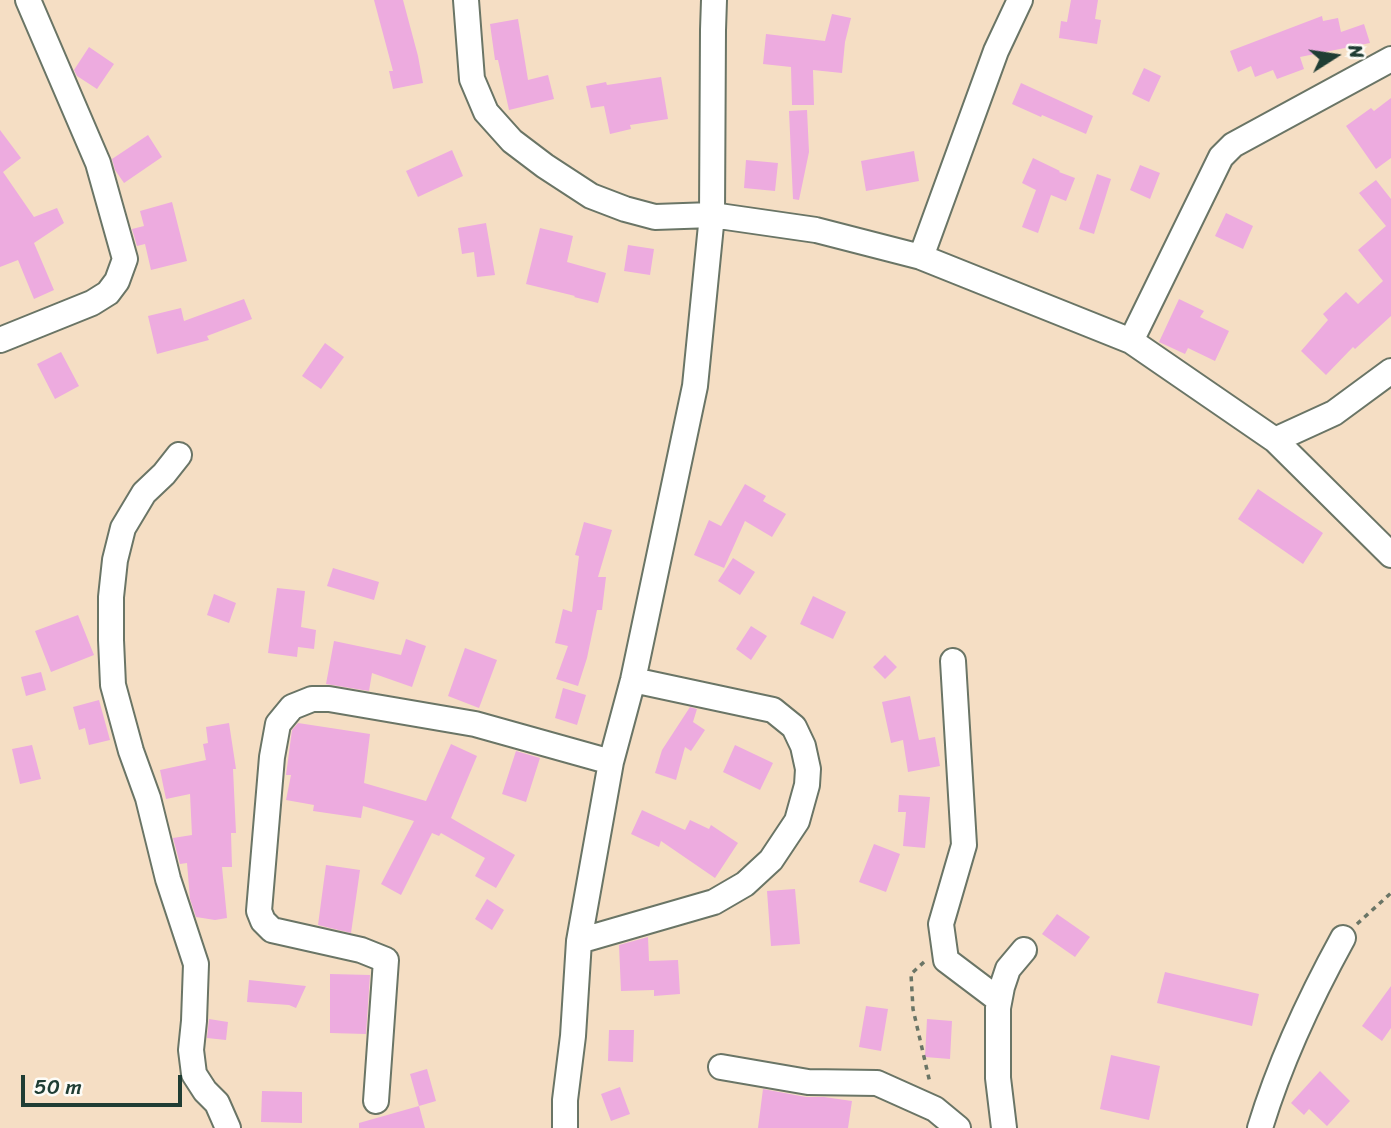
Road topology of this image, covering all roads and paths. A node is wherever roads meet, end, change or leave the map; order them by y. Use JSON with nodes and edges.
{"nodes":[{"id":1,"x":28,"y":0,"type":"edge"},
{"id":2,"x":466,"y":0,"type":"edge"},
{"id":3,"x":715,"y":0,"type":"edge"},
{"id":4,"x":1020,"y":0,"type":"edge"},
{"id":5,"x":1391,"y":59,"type":"edge"},
{"id":6,"x":712,"y":215,"type":"junction"},
{"id":7,"x":921,"y":257,"type":"junction"},
{"id":8,"x":0,"y":340,"type":"edge"},
{"id":9,"x":1131,"y":341,"type":"junction"},
{"id":10,"x":1391,"y":371,"type":"edge"},
{"id":11,"x":1275,"y":440,"type":"junction"},
{"id":12,"x":179,"y":455,"type":"dead end"},
{"id":13,"x":1391,"y":555,"type":"edge"},
{"id":14,"x":953,"y":661,"type":"dead end"},
{"id":15,"x":633,"y":680,"type":"junction"},
{"id":16,"x":611,"y":762,"type":"junction"},
{"id":17,"x":1391,"y":893,"type":"edge"},
{"id":18,"x":1343,"y":937,"type":"joint"},
{"id":19,"x":579,"y":941,"type":"junction"},
{"id":20,"x":1024,"y":950,"type":"dead end"},
{"id":21,"x":946,"y":960,"type":"junction"},
{"id":22,"x":999,"y":1000,"type":"junction"},
{"id":23,"x":721,"y":1067,"type":"dead end"},
{"id":24,"x":376,"y":1101,"type":"dead end"},
{"id":25,"x":935,"y":1109,"type":"junction"},
{"id":26,"x":228,"y":1128,"type":"edge"},
{"id":27,"x":565,"y":1128,"type":"edge"},
{"id":28,"x":958,"y":1128,"type":"edge"},
{"id":29,"x":1004,"y":1128,"type":"edge"},
{"id":30,"x":1260,"y":1128,"type":"edge"}],
"edges":[{"from":1,"to":8,"type":"street"},
{"from":2,"to":6,"type":"street"},
{"from":3,"to":6,"type":"street"},
{"from":4,"to":7,"type":"street"},
{"from":5,"to":9,"type":"street"},
{"from":6,"to":7,"type":"street"},
{"from":6,"to":15,"type":"street"},
{"from":7,"to":9,"type":"street"},
{"from":9,"to":11,"type":"street"},
{"from":10,"to":11,"type":"street"},
{"from":11,"to":13,"type":"street"},
{"from":12,"to":26,"type":"street"},
{"from":14,"to":21,"type":"street"},
{"from":15,"to":16,"type":"street"},
{"from":15,"to":19,"type":"street"},
{"from":16,"to":19,"type":"street"},
{"from":16,"to":24,"type":"street"},
{"from":17,"to":18,"type":"path"},
{"from":18,"to":30,"type":"street"},
{"from":19,"to":27,"type":"street"},
{"from":20,"to":22,"type":"street"},
{"from":21,"to":22,"type":"street"},
{"from":21,"to":25,"type":"path"},
{"from":22,"to":29,"type":"street"},
{"from":23,"to":25,"type":"street"},
{"from":25,"to":28,"type":"street"}]}
